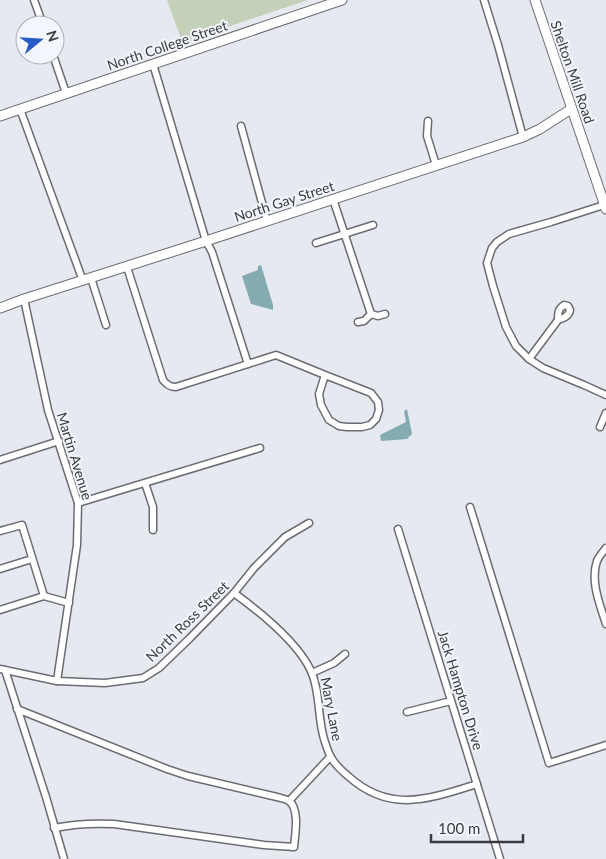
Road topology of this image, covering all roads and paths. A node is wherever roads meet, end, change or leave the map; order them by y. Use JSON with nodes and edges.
{"nodes":[{"id":1,"x":34,"y":0,"type":"edge"},
{"id":2,"x":342,"y":0,"type":"edge"},
{"id":3,"x":484,"y":0,"type":"edge"},
{"id":4,"x":535,"y":0,"type":"edge"},
{"id":5,"x":39,"y":15,"type":"edge"},
{"id":6,"x":153,"y":64,"type":"junction"},
{"id":7,"x":56,"y":65,"type":"edge"},
{"id":8,"x":66,"y":93,"type":"junction"},
{"id":9,"x":20,"y":109,"type":"junction"},
{"id":10,"x":571,"y":109,"type":"junction"},
{"id":11,"x":0,"y":116,"type":"edge"},
{"id":12,"x":428,"y":121,"type":"dead end"},
{"id":13,"x":241,"y":126,"type":"dead end"},
{"id":14,"x":523,"y":137,"type":"junction"},
{"id":15,"x":436,"y":165,"type":"junction"},
{"id":16,"x":333,"y":199,"type":"junction"},
{"id":17,"x":605,"y":207,"type":"edge"},
{"id":18,"x":267,"y":222,"type":"junction"},
{"id":19,"x":373,"y":224,"type":"dead end"},
{"id":20,"x":344,"y":234,"type":"junction"},
{"id":21,"x":206,"y":242,"type":"junction"},
{"id":22,"x":316,"y":242,"type":"dead end"},
{"id":23,"x":127,"y":267,"type":"junction"},
{"id":24,"x":87,"y":280,"type":"junction"},
{"id":25,"x":24,"y":299,"type":"junction"},
{"id":26,"x":0,"y":308,"type":"edge"},
{"id":27,"x":371,"y":314,"type":"junction"},
{"id":28,"x":385,"y":314,"type":"dead end"},
{"id":29,"x":558,"y":320,"type":"dead end"},
{"id":30,"x":358,"y":322,"type":"dead end"},
{"id":31,"x":106,"y":325,"type":"dead end"},
{"id":32,"x":529,"y":359,"type":"junction"},
{"id":33,"x":248,"y":364,"type":"junction"},
{"id":34,"x":326,"y":375,"type":"junction"},
{"id":35,"x":606,"y":395,"type":"edge"},
{"id":36,"x":606,"y":413,"type":"edge"},
{"id":37,"x":600,"y":426,"type":"dead end"},
{"id":38,"x":59,"y":441,"type":"junction"},
{"id":39,"x":260,"y":448,"type":"dead end"},
{"id":40,"x":0,"y":460,"type":"edge"},
{"id":41,"x":145,"y":483,"type":"junction"},
{"id":42,"x":78,"y":503,"type":"junction"},
{"id":43,"x":470,"y":507,"type":"dead end"},
{"id":44,"x":309,"y":523,"type":"dead end"},
{"id":45,"x":398,"y":529,"type":"dead end"},
{"id":46,"x":153,"y":530,"type":"dead end"},
{"id":47,"x":0,"y":531,"type":"edge"},
{"id":48,"x":606,"y":548,"type":"edge"},
{"id":49,"x":32,"y":559,"type":"junction"},
{"id":50,"x":0,"y":569,"type":"edge"},
{"id":51,"x":234,"y":593,"type":"junction"},
{"id":52,"x":44,"y":596,"type":"junction"},
{"id":53,"x":69,"y":603,"type":"junction"},
{"id":54,"x":0,"y":610,"type":"edge"},
{"id":55,"x":606,"y":624,"type":"edge"},
{"id":56,"x":345,"y":654,"type":"dead end"},
{"id":57,"x":2,"y":670,"type":"edge"},
{"id":58,"x":312,"y":673,"type":"junction"},
{"id":59,"x":57,"y":681,"type":"junction"},
{"id":60,"x":451,"y":701,"type":"junction"},
{"id":61,"x":17,"y":709,"type":"junction"},
{"id":62,"x":407,"y":712,"type":"dead end"},
{"id":63,"x":606,"y":745,"type":"edge"},
{"id":64,"x":330,"y":757,"type":"junction"},
{"id":65,"x":477,"y":784,"type":"junction"},
{"id":66,"x":289,"y":801,"type":"junction"},
{"id":67,"x":54,"y":828,"type":"junction"},
{"id":68,"x":64,"y":859,"type":"edge"},
{"id":69,"x":500,"y":859,"type":"edge"}],
"edges":[{"from":1,"to":5,"type":"street"},
{"from":2,"to":6,"type":"street","name":"North College Street"},
{"from":3,"to":14,"type":"street"},
{"from":4,"to":10,"type":"street","name":"Shelton Mill Road"},
{"from":6,"to":8,"type":"street","name":"North College Street"},
{"from":6,"to":21,"type":"street"},
{"from":7,"to":8,"type":"street"},
{"from":8,"to":9,"type":"street","name":"North College Street"},
{"from":9,"to":11,"type":"street","name":"North College Street"},
{"from":9,"to":24,"type":"street"},
{"from":10,"to":14,"type":"street","name":"North Gay Street"},
{"from":10,"to":17,"type":"street","name":"Shelton Mill Road"},
{"from":12,"to":15,"type":"street"},
{"from":13,"to":18,"type":"street"},
{"from":14,"to":15,"type":"street","name":"North Gay Street"},
{"from":15,"to":16,"type":"street","name":"North Gay Street"},
{"from":16,"to":18,"type":"street","name":"North Gay Street"},
{"from":16,"to":20,"type":"street"},
{"from":17,"to":32,"type":"street"},
{"from":18,"to":21,"type":"street","name":"North Gay Street"},
{"from":19,"to":20,"type":"street"},
{"from":20,"to":22,"type":"street"},
{"from":20,"to":27,"type":"street"},
{"from":21,"to":23,"type":"street","name":"North Gay Street"},
{"from":21,"to":33,"type":"street"},
{"from":23,"to":24,"type":"street","name":"North Gay Street"},
{"from":23,"to":33,"type":"street"},
{"from":24,"to":25,"type":"street","name":"North Gay Street"},
{"from":24,"to":31,"type":"street"},
{"from":25,"to":26,"type":"street","name":"North Gay Street"},
{"from":25,"to":38,"type":"street","name":"Martin Avenue"},
{"from":27,"to":28,"type":"street"},
{"from":27,"to":30,"type":"street"},
{"from":29,"to":32,"type":"street"},
{"from":32,"to":35,"type":"street"},
{"from":33,"to":34,"type":"street"},
{"from":34,"to":34,"type":"street"},
{"from":36,"to":37,"type":"street"},
{"from":38,"to":40,"type":"street"},
{"from":38,"to":42,"type":"street","name":"Martin Avenue"},
{"from":39,"to":41,"type":"street"},
{"from":41,"to":42,"type":"street"},
{"from":41,"to":46,"type":"street"},
{"from":42,"to":53,"type":"street","name":"Martin Avenue"},
{"from":43,"to":63,"type":"street"},
{"from":44,"to":51,"type":"street","name":"North Ross Street"},
{"from":45,"to":60,"type":"street","name":"Jack Hampton Drive"},
{"from":47,"to":49,"type":"street"},
{"from":48,"to":55,"type":"street"},
{"from":49,"to":50,"type":"street"},
{"from":49,"to":52,"type":"street"},
{"from":51,"to":58,"type":"street","name":"Mary Lane"},
{"from":51,"to":59,"type":"street","name":"North Ross Street"},
{"from":52,"to":53,"type":"street"},
{"from":52,"to":54,"type":"street"},
{"from":53,"to":59,"type":"street","name":"Martin Avenue"},
{"from":56,"to":58,"type":"street"},
{"from":57,"to":59,"type":"street","name":"North Ross Street"},
{"from":57,"to":61,"type":"street"},
{"from":58,"to":64,"type":"street","name":"Mary Lane"},
{"from":60,"to":62,"type":"street"},
{"from":60,"to":65,"type":"street","name":"Jack Hampton Drive"},
{"from":61,"to":66,"type":"street"},
{"from":61,"to":67,"type":"street"},
{"from":64,"to":65,"type":"street","name":"Mary Lane"},
{"from":64,"to":66,"type":"street"},
{"from":65,"to":69,"type":"street","name":"Jack Hampton Drive"},
{"from":66,"to":67,"type":"street"},
{"from":67,"to":68,"type":"street"}]}
